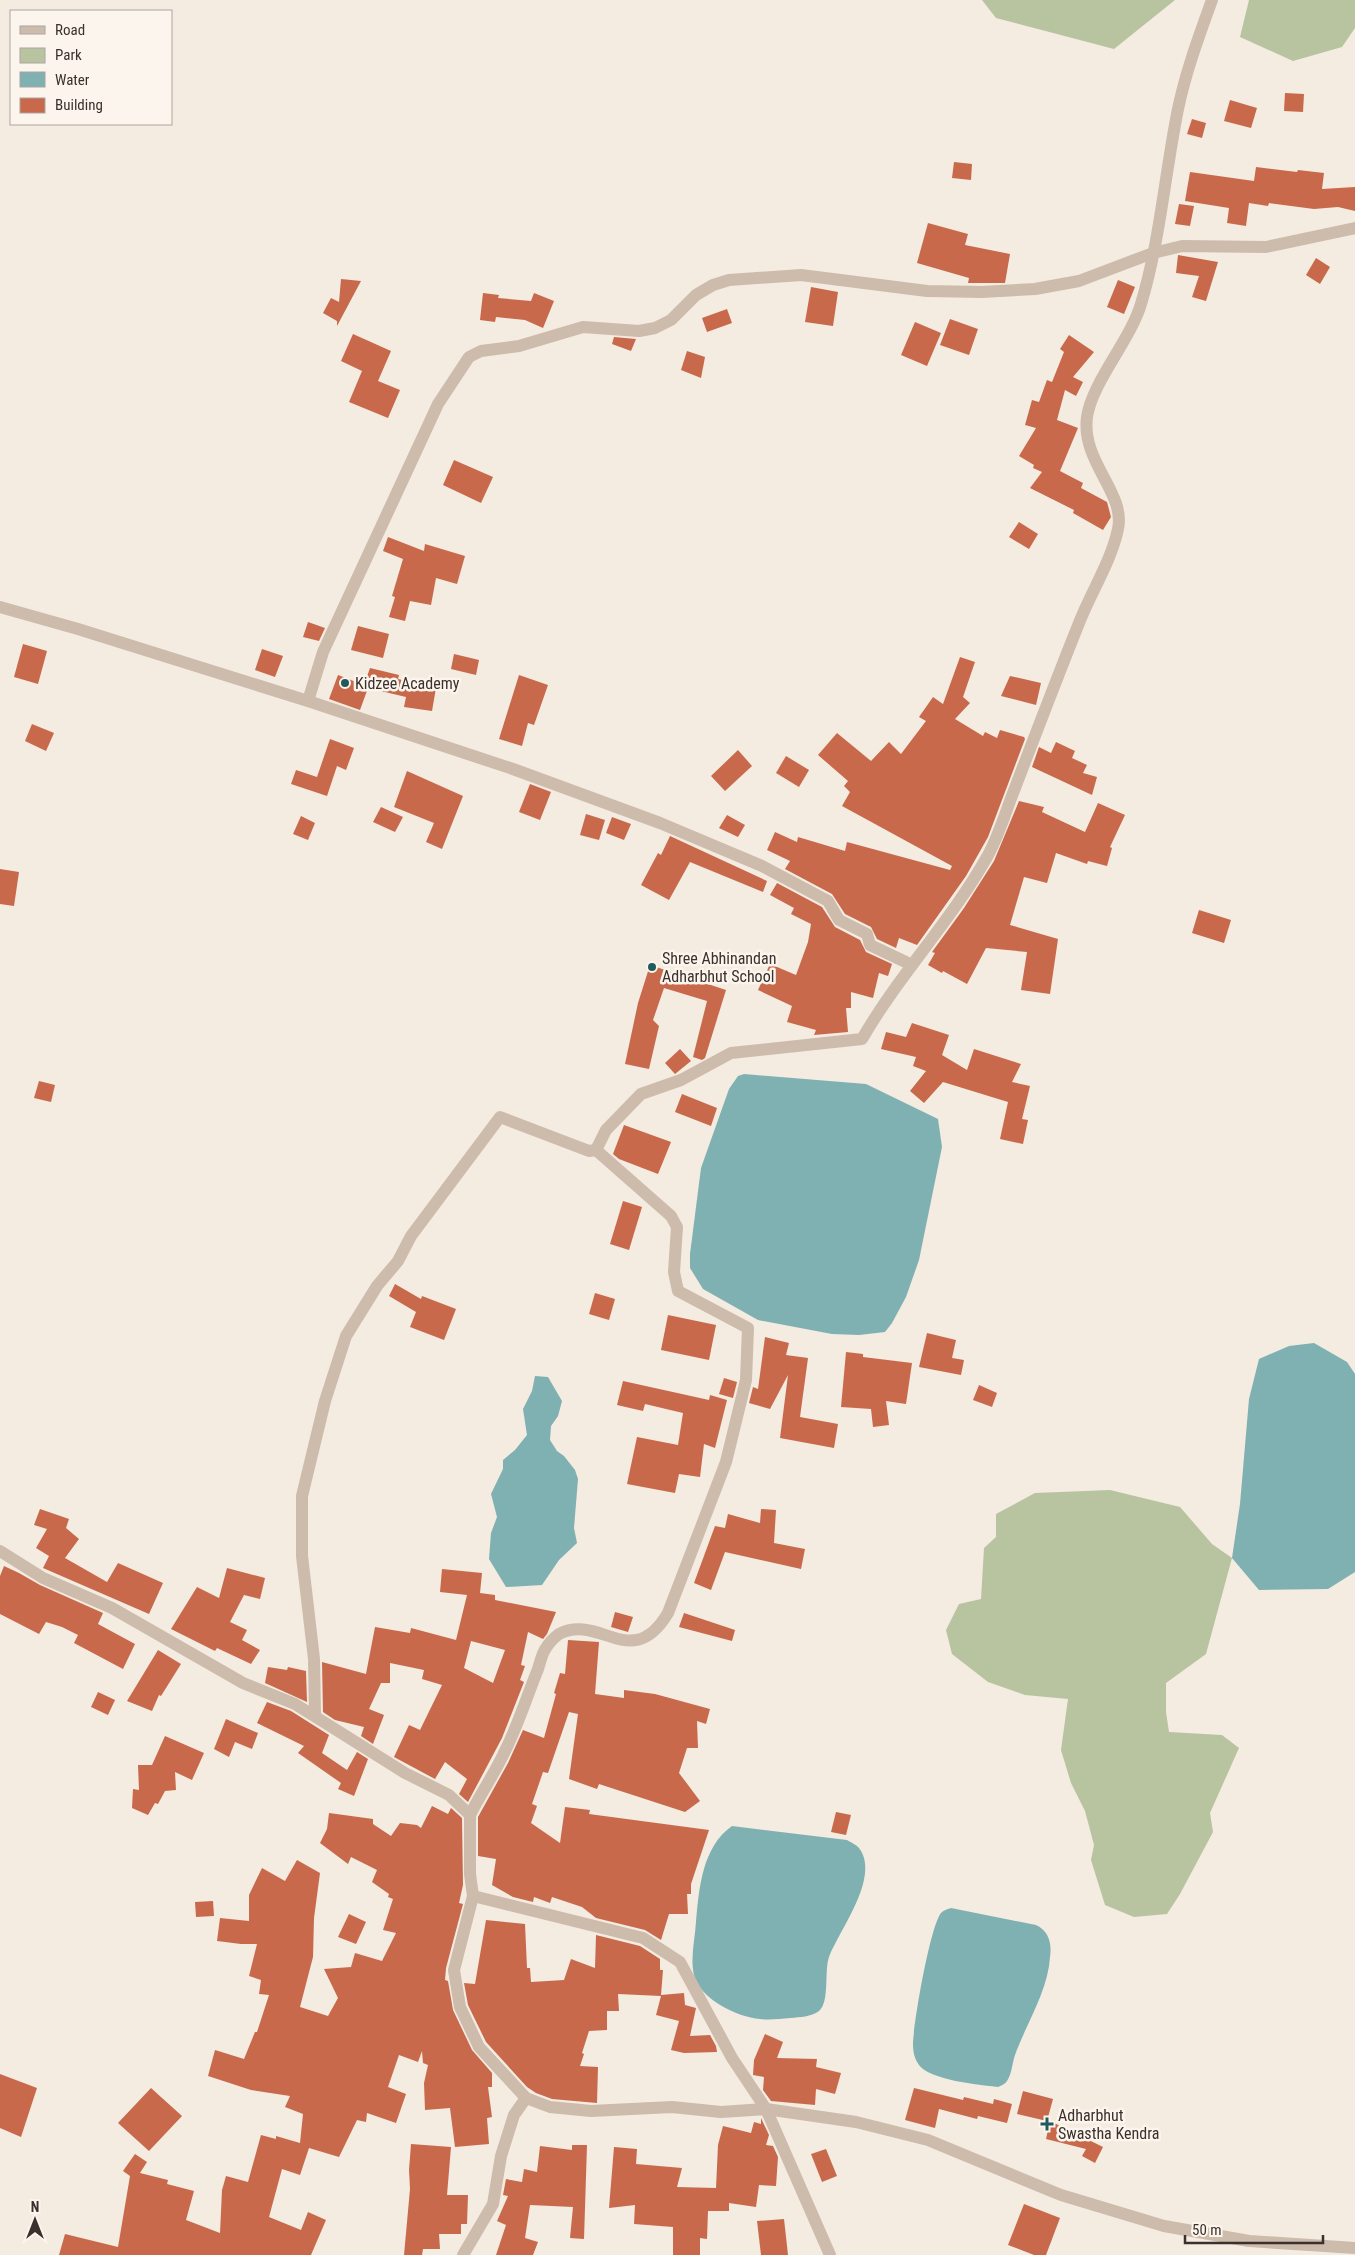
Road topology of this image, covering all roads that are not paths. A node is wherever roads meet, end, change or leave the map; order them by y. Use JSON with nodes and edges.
{"nodes":[{"id":1,"x":1212,"y":0,"type":"edge"},
{"id":2,"x":1355,"y":228,"type":"edge"},
{"id":3,"x":1153,"y":253,"type":"junction"},
{"id":4,"x":0,"y":607,"type":"edge"},
{"id":5,"x":308,"y":701,"type":"junction"},
{"id":6,"x":912,"y":965,"type":"junction"},
{"id":7,"x":596,"y":1150,"type":"junction"},
{"id":8,"x":0,"y":1552,"type":"edge"},
{"id":9,"x":315,"y":1715,"type":"junction"},
{"id":10,"x":470,"y":1814,"type":"junction"},
{"id":11,"x":473,"y":1896,"type":"junction"},
{"id":12,"x":526,"y":2098,"type":"junction"},
{"id":13,"x":766,"y":2109,"type":"junction"},
{"id":14,"x":1355,"y":2248,"type":"edge"},
{"id":15,"x":463,"y":2255,"type":"edge"},
{"id":16,"x":830,"y":2255,"type":"edge"}],
"edges":[{"from":1,"to":3,"type":"street"},
{"from":2,"to":3,"type":"street"},
{"from":3,"to":5,"type":"street"},
{"from":3,"to":6,"type":"street"},
{"from":4,"to":5,"type":"street"},
{"from":5,"to":6,"type":"street"},
{"from":6,"to":7,"type":"street"},
{"from":7,"to":9,"type":"street"},
{"from":7,"to":10,"type":"street"},
{"from":8,"to":9,"type":"street"},
{"from":9,"to":10,"type":"street"},
{"from":10,"to":11,"type":"street"},
{"from":11,"to":12,"type":"street"},
{"from":11,"to":13,"type":"street"},
{"from":12,"to":13,"type":"street"},
{"from":12,"to":15,"type":"street"},
{"from":13,"to":14,"type":"street"},
{"from":13,"to":16,"type":"street"}]}
